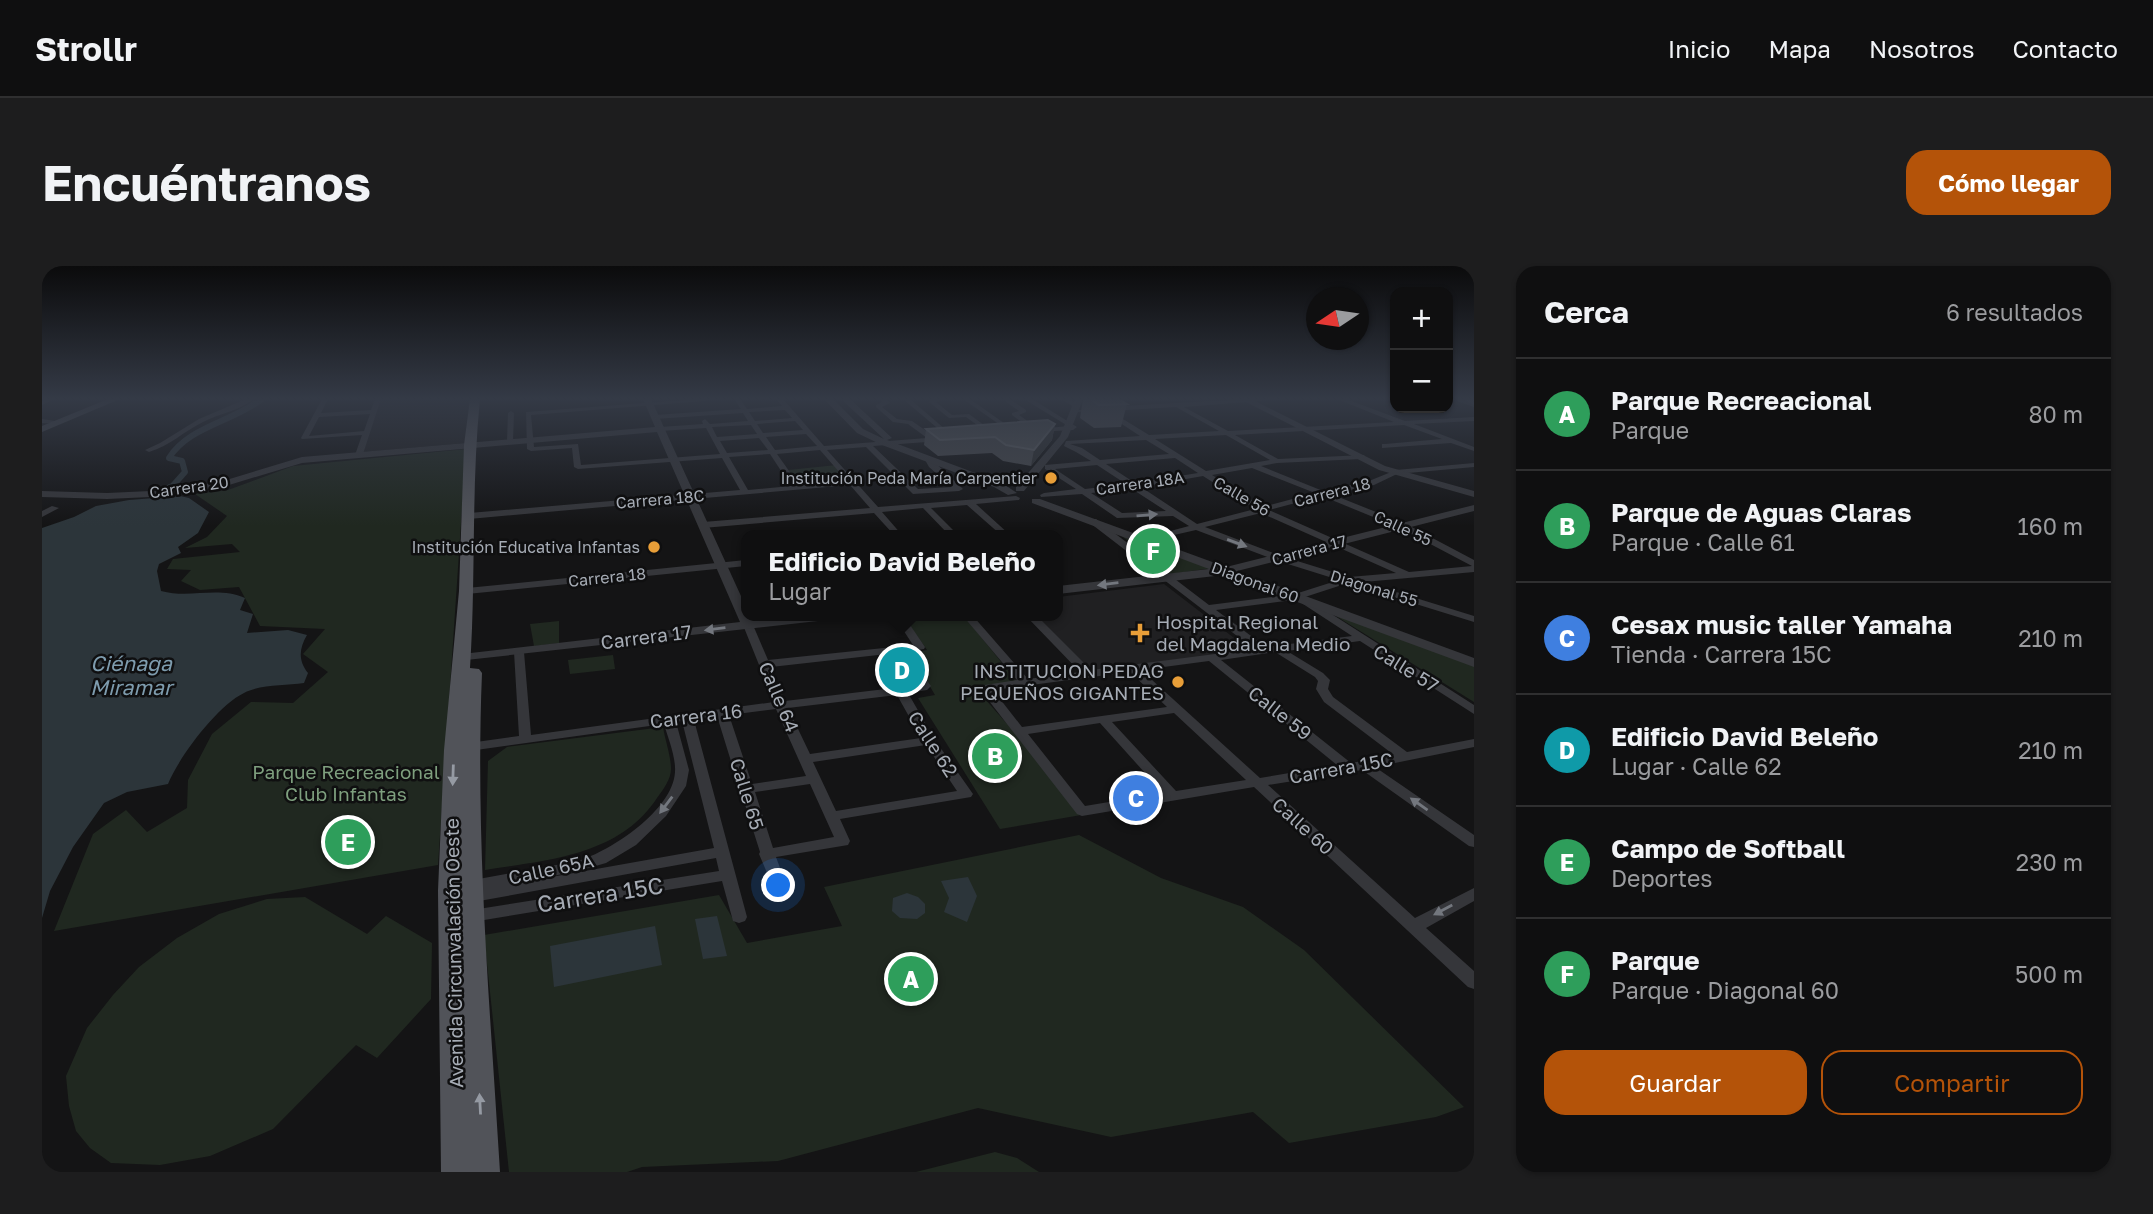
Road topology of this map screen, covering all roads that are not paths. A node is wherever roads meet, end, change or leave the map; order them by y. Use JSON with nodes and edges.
{"nodes":[{"id":1,"x":169,"y":441,"type":"edge"},
{"id":2,"x":363,"y":441,"type":"edge"},
{"id":3,"x":475,"y":441,"type":"edge"},
{"id":4,"x":476,"y":441,"type":"edge"},
{"id":5,"x":508,"y":441,"type":"edge"},
{"id":6,"x":531,"y":441,"type":"edge"},
{"id":7,"x":666,"y":441,"type":"edge"},
{"id":8,"x":717,"y":441,"type":"edge"},
{"id":9,"x":764,"y":441,"type":"edge"},
{"id":10,"x":816,"y":441,"type":"edge"},
{"id":11,"x":868,"y":441,"type":"edge"},
{"id":12,"x":886,"y":441,"type":"edge"},
{"id":13,"x":908,"y":441,"type":"edge"},
{"id":14,"x":1062,"y":441,"type":"edge"},
{"id":15,"x":1091,"y":441,"type":"edge"},
{"id":16,"x":1157,"y":441,"type":"edge"},
{"id":17,"x":1240,"y":441,"type":"edge"},
{"id":18,"x":1328,"y":441,"type":"edge"},
{"id":19,"x":1449,"y":441,"type":"edge"},
{"id":20,"x":1453,"y":441,"type":"edge"},
{"id":21,"x":890,"y":443,"type":"junction"},
{"id":22,"x":1067,"y":443,"type":"junction"},
{"id":23,"x":870,"y":444,"type":"junction"},
{"id":24,"x":475,"y":445,"type":"junction"},
{"id":25,"x":1385,"y":446,"type":"dead end"},
{"id":26,"x":822,"y":448,"type":"junction"},
{"id":27,"x":530,"y":449,"type":"joint"},
{"id":28,"x":1474,"y":449,"type":"edge"},
{"id":29,"x":149,"y":450,"type":"dead end"},
{"id":30,"x":771,"y":452,"type":"junction"},
{"id":31,"x":359,"y":455,"type":"junction"},
{"id":32,"x":726,"y":455,"type":"junction"},
{"id":33,"x":1176,"y":456,"type":"junction"},
{"id":34,"x":1361,"y":457,"type":"junction"},
{"id":35,"x":674,"y":459,"type":"junction"},
{"id":36,"x":1277,"y":461,"type":"junction"},
{"id":37,"x":930,"y":462,"type":"junction"},
{"id":38,"x":1098,"y":463,"type":"junction"},
{"id":39,"x":1251,"y":465,"type":"junction"},
{"id":40,"x":1474,"y":465,"type":"edge"},
{"id":41,"x":1048,"y":467,"type":"junction"},
{"id":42,"x":1396,"y":472,"type":"junction"},
{"id":43,"x":1204,"y":474,"type":"junction"},
{"id":44,"x":852,"y":482,"type":"junction"},
{"id":45,"x":1134,"y":486,"type":"junction"},
{"id":46,"x":796,"y":487,"type":"junction"},
{"id":47,"x":1083,"y":491,"type":"junction"},
{"id":48,"x":745,"y":492,"type":"junction"},
{"id":49,"x":1028,"y":493,"type":"junction"},
{"id":50,"x":42,"y":494,"type":"edge"},
{"id":51,"x":1474,"y":494,"type":"edge"},
{"id":52,"x":1323,"y":495,"type":"junction"},
{"id":53,"x":690,"y":496,"type":"junction"},
{"id":54,"x":969,"y":502,"type":"junction"},
{"id":55,"x":925,"y":506,"type":"junction"},
{"id":56,"x":42,"y":507,"type":"edge"},
{"id":57,"x":1474,"y":508,"type":"edge"},
{"id":58,"x":876,"y":510,"type":"junction"},
{"id":59,"x":1262,"y":510,"type":"junction"},
{"id":60,"x":1174,"y":513,"type":"junction"},
{"id":61,"x":42,"y":514,"type":"edge"},
{"id":62,"x":473,"y":515,"type":"junction"},
{"id":63,"x":703,"y":526,"type":"junction"},
{"id":64,"x":1403,"y":526,"type":"junction"},
{"id":65,"x":1196,"y":527,"type":"junction"},
{"id":66,"x":894,"y":530,"type":"edge"},
{"id":67,"x":949,"y":530,"type":"edge"},
{"id":68,"x":1000,"y":530,"type":"edge"},
{"id":69,"x":1116,"y":536,"type":"junction"},
{"id":70,"x":1151,"y":540,"type":"junction"},
{"id":71,"x":1336,"y":542,"type":"junction"},
{"id":72,"x":1278,"y":558,"type":"junction"},
{"id":73,"x":741,"y":564,"type":"edge"},
{"id":74,"x":721,"y":566,"type":"junction"},
{"id":75,"x":1474,"y":567,"type":"edge"},
{"id":76,"x":1228,"y":570,"type":"junction"},
{"id":77,"x":1408,"y":575,"type":"junction"},
{"id":78,"x":1166,"y":578,"type":"junction"},
{"id":79,"x":1348,"y":580,"type":"junction"},
{"id":80,"x":1063,"y":587,"type":"edge"},
{"id":81,"x":472,"y":591,"type":"junction"},
{"id":82,"x":1300,"y":597,"type":"junction"},
{"id":83,"x":1206,"y":608,"type":"junction"},
{"id":84,"x":741,"y":610,"type":"edge"},
{"id":85,"x":1474,"y":619,"type":"edge"},
{"id":86,"x":746,"y":621,"type":"edge"},
{"id":87,"x":785,"y":621,"type":"edge"},
{"id":88,"x":902,"y":621,"type":"edge"},
{"id":89,"x":972,"y":621,"type":"edge"},
{"id":90,"x":1036,"y":621,"type":"edge"},
{"id":91,"x":748,"y":625,"type":"junction"},
{"id":92,"x":1359,"y":638,"type":"junction"},
{"id":93,"x":899,"y":649,"type":"junction"},
{"id":94,"x":1270,"y":650,"type":"junction"},
{"id":95,"x":519,"y":652,"type":"junction"},
{"id":96,"x":468,"y":657,"type":"junction"},
{"id":97,"x":1212,"y":658,"type":"junction"},
{"id":98,"x":1474,"y":661,"type":"edge"},
{"id":99,"x":764,"y":664,"type":"junction"},
{"id":100,"x":1133,"y":668,"type":"junction"},
{"id":101,"x":1088,"y":674,"type":"junction"},
{"id":102,"x":1026,"y":682,"type":"junction"},
{"id":103,"x":923,"y":688,"type":"joint"},
{"id":104,"x":901,"y":692,"type":"junction"},
{"id":105,"x":781,"y":706,"type":"junction"},
{"id":106,"x":1177,"y":709,"type":"junction"},
{"id":107,"x":1474,"y":710,"type":"edge"},
{"id":108,"x":722,"y":712,"type":"junction"},
{"id":109,"x":687,"y":716,"type":"junction"},
{"id":110,"x":669,"y":719,"type":"junction"},
{"id":111,"x":1104,"y":720,"type":"junction"},
{"id":112,"x":1020,"y":731,"type":"junction"},
{"id":113,"x":525,"y":738,"type":"junction"},
{"id":114,"x":929,"y":741,"type":"junction"},
{"id":115,"x":1474,"y":743,"type":"edge"},
{"id":116,"x":469,"y":747,"type":"junction"},
{"id":117,"x":1405,"y":757,"type":"junction"},
{"id":118,"x":806,"y":759,"type":"junction"},
{"id":119,"x":1364,"y":765,"type":"junction"},
{"id":120,"x":1349,"y":768,"type":"junction"},
{"id":121,"x":704,"y":779,"type":"junction"},
{"id":122,"x":814,"y":779,"type":"junction"},
{"id":123,"x":680,"y":783,"type":"junction"},
{"id":124,"x":1255,"y":783,"type":"junction"},
{"id":125,"x":745,"y":789,"type":"junction"},
{"id":126,"x":1173,"y":796,"type":"junction"},
{"id":127,"x":832,"y":816,"type":"junction"},
{"id":128,"x":1474,"y":842,"type":"edge"},
{"id":129,"x":723,"y":852,"type":"junction"},
{"id":130,"x":766,"y":854,"type":"junction"},
{"id":131,"x":728,"y":875,"type":"junction"},
{"id":132,"x":775,"y":876,"type":"dead end"},
{"id":133,"x":1474,"y":894,"type":"edge"},
{"id":134,"x":463,"y":898,"type":"junction"},
{"id":135,"x":739,"y":917,"type":"dead end"},
{"id":136,"x":1413,"y":927,"type":"junction"},
{"id":137,"x":1474,"y":982,"type":"edge"},
{"id":138,"x":457,"y":1172,"type":"edge"},
{"id":139,"x":484,"y":1172,"type":"edge"}],
"edges":[{"from":1,"to":29,"type":"street"},
{"from":2,"to":31,"type":"street"},
{"from":3,"to":24,"type":"main road","name":"Avenida Circunvalación Oeste"},
{"from":4,"to":24,"type":"main road","name":"Avenida Circunvalación Oeste"},
{"from":5,"to":24,"type":"street","name":"Carrera 20"},
{"from":6,"to":27,"type":"street"},
{"from":7,"to":35,"type":"street","name":"Calle 64"},
{"from":8,"to":32,"type":"street"},
{"from":9,"to":30,"type":"street"},
{"from":10,"to":26,"type":"street"},
{"from":11,"to":23,"type":"street"},
{"from":12,"to":21,"type":"street"},
{"from":13,"to":21,"type":"street"},
{"from":14,"to":49,"type":"street"},
{"from":15,"to":22,"type":"street"},
{"from":16,"to":33,"type":"street","name":"Calle 56"},
{"from":17,"to":36,"type":"street"},
{"from":18,"to":34,"type":"street"},
{"from":19,"to":25,"type":"street"},
{"from":20,"to":28,"type":"street"},
{"from":21,"to":23,"type":"street"},
{"from":21,"to":37,"type":"street","name":"Diagonal 60"},
{"from":21,"to":49,"type":"street"},
{"from":22,"to":38,"type":"street"},
{"from":22,"to":41,"type":"street"},
{"from":23,"to":26,"type":"street"},
{"from":23,"to":37,"type":"street"},
{"from":24,"to":31,"type":"street","name":"Carrera 20"},
{"from":24,"to":62,"type":"main road","name":"Avenida Circunvalación Oeste"},
{"from":26,"to":30,"type":"street"},
{"from":26,"to":44,"type":"street"},
{"from":27,"to":35,"type":"street"},
{"from":30,"to":32,"type":"street"},
{"from":30,"to":46,"type":"street"},
{"from":31,"to":50,"type":"street","name":"Carrera 20"},
{"from":32,"to":35,"type":"street"},
{"from":32,"to":48,"type":"street"},
{"from":33,"to":38,"type":"street"},
{"from":33,"to":43,"type":"street","name":"Calle 56"},
{"from":34,"to":36,"type":"street","name":"Carrera 18A"},
{"from":34,"to":42,"type":"street"},
{"from":35,"to":53,"type":"street","name":"Calle 64"},
{"from":36,"to":39,"type":"street","name":"Carrera 18A"},
{"from":37,"to":49,"type":"street","name":"Diagonal 60"},
{"from":38,"to":41,"type":"street"},
{"from":38,"to":45,"type":"street"},
{"from":39,"to":43,"type":"street","name":"Carrera 18A"},
{"from":39,"to":52,"type":"street","name":"Calle 55"},
{"from":40,"to":42,"type":"street","name":"Carrera 18"},
{"from":41,"to":47,"type":"street"},
{"from":41,"to":49,"type":"street"},
{"from":42,"to":51,"type":"street"},
{"from":42,"to":52,"type":"street","name":"Carrera 18"},
{"from":43,"to":45,"type":"street","name":"Carrera 18A"},
{"from":43,"to":59,"type":"street","name":"Calle 56"},
{"from":44,"to":46,"type":"street","name":"Carrera 18C"},
{"from":44,"to":58,"type":"street"},
{"from":45,"to":47,"type":"street","name":"Carrera 18A"},
{"from":45,"to":60,"type":"street"},
{"from":46,"to":48,"type":"street","name":"Carrera 18C"},
{"from":47,"to":49,"type":"street","name":"Carrera 18A"},
{"from":47,"to":60,"type":"street","one_way":true},
{"from":48,"to":53,"type":"street","name":"Carrera 18C"},
{"from":49,"to":54,"type":"street","name":"Carrera 18A"},
{"from":49,"to":69,"type":"street","name":"Diagonal 60"},
{"from":49,"to":70,"type":"street","name":"Diagonal 60"},
{"from":52,"to":59,"type":"street","name":"Carrera 18"},
{"from":52,"to":64,"type":"street","name":"Calle 55"},
{"from":53,"to":62,"type":"street","name":"Carrera 18C"},
{"from":53,"to":63,"type":"street","name":"Calle 64"},
{"from":54,"to":55,"type":"street","name":"Carrera 18A"},
{"from":54,"to":68,"type":"street"},
{"from":55,"to":58,"type":"street","name":"Carrera 18A"},
{"from":55,"to":67,"type":"street"},
{"from":56,"to":61,"type":"street"},
{"from":57,"to":64,"type":"street","name":"Carrera 17"},
{"from":58,"to":63,"type":"street","name":"Carrera 18A"},
{"from":58,"to":66,"type":"street"},
{"from":59,"to":65,"type":"street","name":"Carrera 18"},
{"from":59,"to":71,"type":"street","name":"Calle 56"},
{"from":60,"to":65,"type":"street"},
{"from":62,"to":81,"type":"main road","name":"Avenida Circunvalación Oeste"},
{"from":63,"to":74,"type":"street","name":"Calle 64"},
{"from":64,"to":71,"type":"street","name":"Carrera 17"},
{"from":64,"to":75,"type":"street","name":"Calle 55"},
{"from":65,"to":70,"type":"street","name":"Carrera 18"},
{"from":65,"to":72,"type":"street","name":"Diagonal 55","one_way":true},
{"from":69,"to":76,"type":"street","name":"Diagonal 60"},
{"from":69,"to":78,"type":"street"},
{"from":70,"to":76,"type":"street","name":"Diagonal 60"},
{"from":71,"to":72,"type":"street","name":"Carrera 17"},
{"from":71,"to":77,"type":"street","name":"Calle 56"},
{"from":72,"to":76,"type":"street","name":"Carrera 17"},
{"from":72,"to":79,"type":"street","name":"Diagonal 55"},
{"from":73,"to":74,"type":"street","name":"Carrera 18"},
{"from":74,"to":81,"type":"street","name":"Carrera 18"},
{"from":74,"to":84,"type":"street","name":"Calle 64"},
{"from":75,"to":77,"type":"street"},
{"from":76,"to":78,"type":"street","name":"Carrera 17"},
{"from":76,"to":82,"type":"street","name":"Diagonal 60"},
{"from":77,"to":79,"type":"street"},
{"from":78,"to":80,"type":"street","name":"Carrera 17","one_way":true},
{"from":78,"to":83,"type":"street"},
{"from":79,"to":82,"type":"street"},
{"from":79,"to":85,"type":"street","name":"Diagonal 55"},
{"from":81,"to":96,"type":"main road","name":"Avenida Circunvalación Oeste"},
{"from":82,"to":83,"type":"street"},
{"from":82,"to":92,"type":"street","name":"Calle 57"},
{"from":82,"to":98,"type":"street","name":"Diagonal 60"},
{"from":83,"to":94,"type":"street"},
{"from":86,"to":91,"type":"street","name":"Calle 64"},
{"from":87,"to":91,"type":"street","name":"Carrera 17"},
{"from":88,"to":93,"type":"street"},
{"from":89,"to":102,"type":"street"},
{"from":90,"to":101,"type":"street"},
{"from":91,"to":95,"type":"street","name":"Carrera 17","one_way":true},
{"from":91,"to":99,"type":"street","name":"Calle 64"},
{"from":92,"to":94,"type":"street"},
{"from":92,"to":107,"type":"street","name":"Calle 57"},
{"from":93,"to":99,"type":"street"},
{"from":93,"to":103,"type":"street","name":"Calle 62"},
{"from":94,"to":97,"type":"street"},
{"from":94,"to":117,"type":"street"},
{"from":95,"to":96,"type":"street","name":"Carrera 17"},
{"from":95,"to":113,"type":"street"},
{"from":96,"to":116,"type":"main road","name":"Avenida Circunvalación Oeste"},
{"from":96,"to":134,"type":"main road","name":"Avenida Circunvalación Oeste","one_way":true},
{"from":97,"to":100,"type":"street"},
{"from":97,"to":120,"type":"street","name":"Calle 59"},
{"from":99,"to":105,"type":"street","name":"Calle 64"},
{"from":100,"to":101,"type":"street"},
{"from":100,"to":106,"type":"street","name":"Calle 60"},
{"from":101,"to":102,"type":"street"},
{"from":102,"to":112,"type":"street"},
{"from":103,"to":104,"type":"street","name":"Carrera 16"},
{"from":104,"to":105,"type":"street","name":"Carrera 16"},
{"from":104,"to":114,"type":"street","name":"Calle 62"},
{"from":105,"to":108,"type":"street","name":"Carrera 16"},
{"from":105,"to":118,"type":"street","name":"Calle 64"},
{"from":106,"to":111,"type":"street"},
{"from":106,"to":124,"type":"street","name":"Calle 60"},
{"from":108,"to":109,"type":"street","name":"Carrera 16"},
{"from":108,"to":125,"type":"street","name":"Calle 65"},
{"from":109,"to":110,"type":"street","name":"Carrera 16"},
{"from":109,"to":121,"type":"street"},
{"from":110,"to":113,"type":"street","name":"Carrera 16"},
{"from":110,"to":123,"type":"street"},
{"from":111,"to":112,"type":"street"},
{"from":111,"to":126,"type":"street"},
{"from":112,"to":126,"type":"street","name":"Carrera 15C"},
{"from":113,"to":116,"type":"street","name":"Carrera 16"},
{"from":114,"to":118,"type":"street"},
{"from":114,"to":127,"type":"street","name":"Calle 62"},
{"from":115,"to":117,"type":"street","name":"Carrera 15C"},
{"from":116,"to":134,"type":"main road","name":"Avenida Circunvalación Oeste"},
{"from":117,"to":119,"type":"street","name":"Carrera 15C"},
{"from":118,"to":122,"type":"street","name":"Calle 64"},
{"from":119,"to":120,"type":"street","name":"Carrera 15C"},
{"from":128,"to":119,"type":"street","one_way":true},
{"from":120,"to":124,"type":"street","name":"Carrera 15C"},
{"from":121,"to":123,"type":"street"},
{"from":121,"to":129,"type":"street"},
{"from":122,"to":125,"type":"street"},
{"from":122,"to":127,"type":"street","name":"Calle 64"},
{"from":123,"to":134,"type":"street","name":"Calle 65A","one_way":true},
{"from":124,"to":126,"type":"street","name":"Carrera 15C"},
{"from":124,"to":136,"type":"street","name":"Calle 60"},
{"from":125,"to":130,"type":"street","name":"Calle 65"},
{"from":127,"to":130,"type":"street","name":"Calle 64"},
{"from":129,"to":131,"type":"street"},
{"from":129,"to":134,"type":"street","name":"Carrera 15C"},
{"from":130,"to":132,"type":"street","name":"Calle 65"},
{"from":131,"to":134,"type":"street","name":"Carrera 15C"},
{"from":131,"to":135,"type":"street"},
{"from":133,"to":136,"type":"street","one_way":true},
{"from":134,"to":138,"type":"main road","name":"Avenida Circunvalación Oeste"},
{"from":139,"to":134,"type":"main road","name":"Avenida Circunvalación Oeste","one_way":true},
{"from":136,"to":137,"type":"street","name":"Calle 60"}]}
